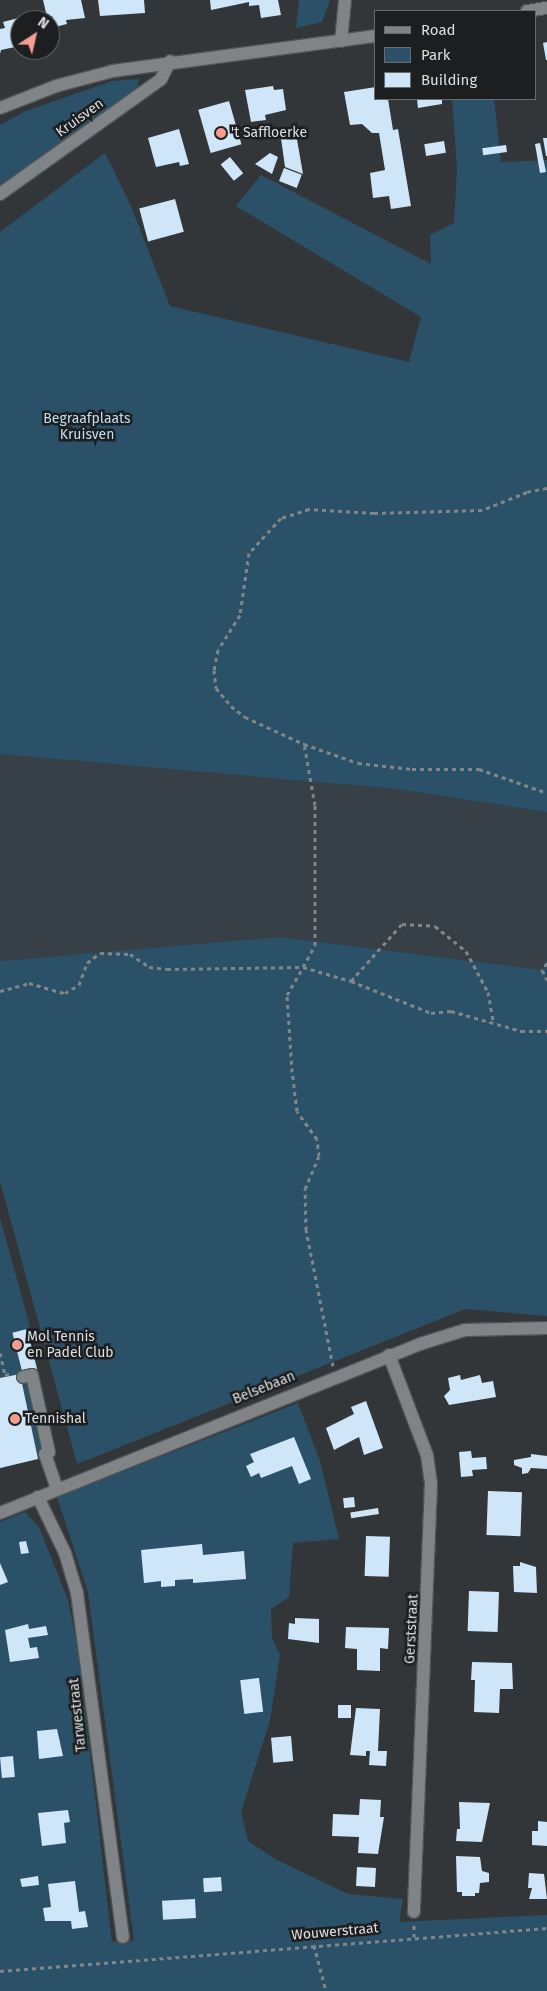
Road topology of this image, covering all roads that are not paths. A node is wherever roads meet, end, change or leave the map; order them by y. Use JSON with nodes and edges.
{"nodes":[{"id":1,"x":345,"y":0,"type":"edge"},
{"id":2,"x":547,"y":8,"type":"edge"},
{"id":3,"x":534,"y":10,"type":"edge"},
{"id":4,"x":374,"y":36,"type":"edge"},
{"id":5,"x":341,"y":41,"type":"junction"},
{"id":6,"x":170,"y":61,"type":"junction"},
{"id":7,"x":0,"y":108,"type":"edge"},
{"id":8,"x":0,"y":194,"type":"edge"},
{"id":9,"x":547,"y":1328,"type":"edge"},
{"id":10,"x":389,"y":1355,"type":"junction"},
{"id":11,"x":18,"y":1375,"type":"road end"},
{"id":12,"x":57,"y":1490,"type":"junction"},
{"id":13,"x":38,"y":1498,"type":"junction"},
{"id":14,"x":0,"y":1512,"type":"edge"},
{"id":15,"x":414,"y":1912,"type":"dead end"},
{"id":16,"x":123,"y":1937,"type":"dead end"}],
"edges":[{"from":1,"to":5,"type":"street"},
{"from":2,"to":3,"type":"street"},
{"from":4,"to":5,"type":"street","name":"Kruisven"},
{"from":5,"to":6,"type":"street","name":"Kruisven"},
{"from":6,"to":7,"type":"street","name":"Kruisven"},
{"from":6,"to":8,"type":"street","name":"Kruisven"},
{"from":9,"to":10,"type":"street","name":"Belsebaan"},
{"from":10,"to":12,"type":"street","name":"Belsebaan"},
{"from":10,"to":15,"type":"street","name":"Gerststraat"},
{"from":11,"to":12,"type":"street"},
{"from":12,"to":13,"type":"street","name":"Belsebaan"},
{"from":13,"to":14,"type":"street","name":"Belsebaan"},
{"from":13,"to":16,"type":"street","name":"Tarwestraat"}]}
